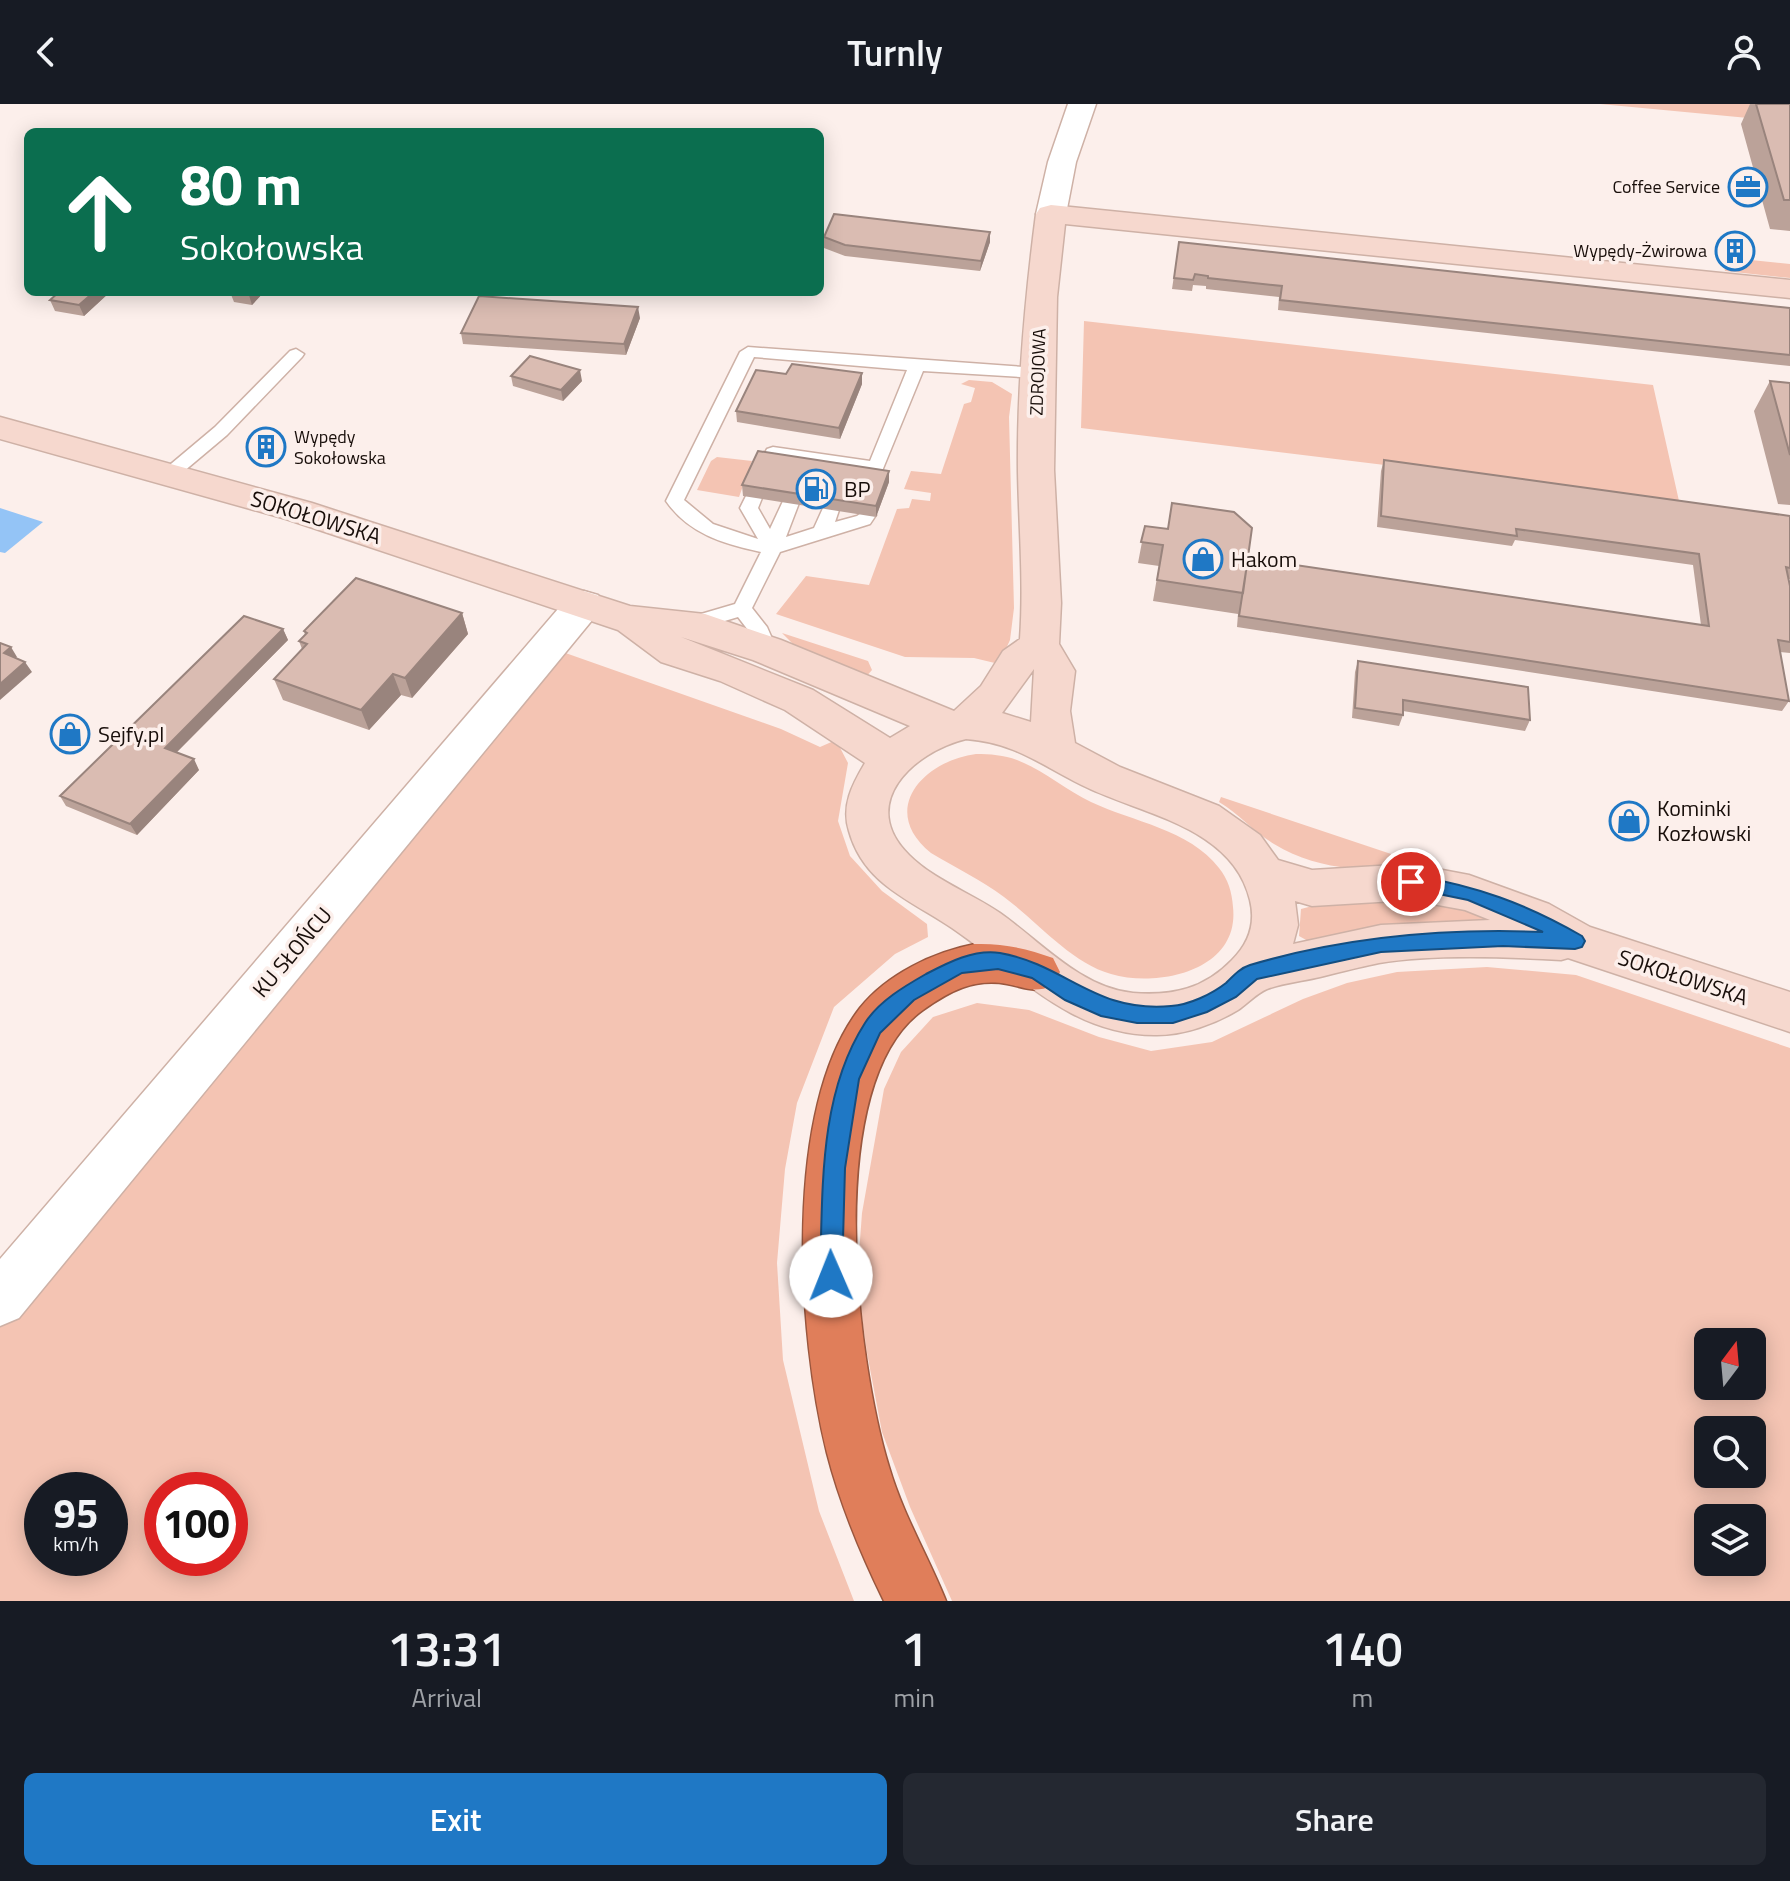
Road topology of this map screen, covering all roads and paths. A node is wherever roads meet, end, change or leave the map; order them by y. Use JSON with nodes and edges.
{"nodes":[{"id":1,"x":1082,"y":104,"type":"edge"},
{"id":2,"x":1051,"y":214,"type":"junction"},
{"id":3,"x":1790,"y":289,"type":"edge"},
{"id":4,"x":296,"y":354,"type":"dead end"},
{"id":5,"x":917,"y":366,"type":"junction"},
{"id":6,"x":1037,"y":373,"type":"junction"},
{"id":7,"x":0,"y":428,"type":"edge"},
{"id":8,"x":768,"y":464,"type":"edge"},
{"id":9,"x":171,"y":473,"type":"junction"},
{"id":10,"x":753,"y":498,"type":"edge"},
{"id":11,"x":790,"y":503,"type":"edge"},
{"id":12,"x":830,"y":510,"type":"edge"},
{"id":13,"x":867,"y":515,"type":"edge"},
{"id":14,"x":822,"y":532,"type":"junction"},
{"id":15,"x":772,"y":548,"type":"junction"},
{"id":16,"x":584,"y":604,"type":"junction"},
{"id":17,"x":742,"y":609,"type":"junction"},
{"id":18,"x":628,"y":619,"type":"junction"},
{"id":19,"x":691,"y":624,"type":"junction"},
{"id":20,"x":1039,"y":645,"type":"junction"},
{"id":21,"x":767,"y":650,"type":"junction"},
{"id":22,"x":958,"y":725,"type":"junction"},
{"id":23,"x":1055,"y":749,"type":"junction"},
{"id":24,"x":890,"y":759,"type":"junction"},
{"id":25,"x":1265,"y":874,"type":"junction"},
{"id":26,"x":1575,"y":941,"type":"junction"},
{"id":27,"x":1037,"y":972,"type":"junction"},
{"id":28,"x":1251,"y":973,"type":"junction"},
{"id":29,"x":1790,"y":1012,"type":"edge"},
{"id":30,"x":0,"y":1300,"type":"edge"},
{"id":31,"x":916,"y":1601,"type":"edge"}],
"edges":[{"from":1,"to":2,"type":"street","name":"ZDROJOWA"},
{"from":2,"to":3,"type":"street"},
{"from":2,"to":6,"type":"street","name":"ZDROJOWA"},
{"from":4,"to":9,"type":"lane"},
{"from":5,"to":6,"type":"lane"},
{"from":5,"to":8,"type":"lane"},
{"from":5,"to":15,"type":"lane"},
{"from":6,"to":20,"type":"street","name":"ZDROJOWA"},
{"from":7,"to":9,"type":"street","name":"SOKOŁOWSKA"},
{"from":9,"to":16,"type":"street","name":"SOKOŁOWSKA"},
{"from":10,"to":15,"type":"lane"},
{"from":11,"to":15,"type":"lane"},
{"from":12,"to":14,"type":"lane"},
{"from":13,"to":14,"type":"lane"},
{"from":14,"to":15,"type":"lane"},
{"from":15,"to":17,"type":"lane"},
{"from":16,"to":18,"type":"street","name":"SOKOŁOWSKA"},
{"from":16,"to":30,"type":"street","name":"KU SŁOŃCU"},
{"from":17,"to":19,"type":"lane"},
{"from":17,"to":21,"type":"lane"},
{"from":18,"to":19,"type":"street","name":"SOKOŁOWSKA"},
{"from":18,"to":24,"type":"street","name":"SOKOŁOWSKA"},
{"from":19,"to":21,"type":"street","name":"SOKOŁOWSKA"},
{"from":20,"to":22,"type":"street"},
{"from":20,"to":23,"type":"street","name":"ZDROJOWA"},
{"from":21,"to":22,"type":"street","name":"SOKOŁOWSKA"},
{"from":22,"to":23,"type":"street"},
{"from":22,"to":24,"type":"street"},
{"from":23,"to":25,"type":"street"},
{"from":24,"to":27,"type":"street"},
{"from":25,"to":26,"type":"street","name":"SOKOŁOWSKA"},
{"from":25,"to":28,"type":"street"},
{"from":26,"to":28,"type":"street","name":"SOKOŁOWSKA"},
{"from":26,"to":29,"type":"street","name":"SOKOŁOWSKA"},
{"from":27,"to":28,"type":"street"},
{"from":27,"to":31,"type":"highway"}]}
